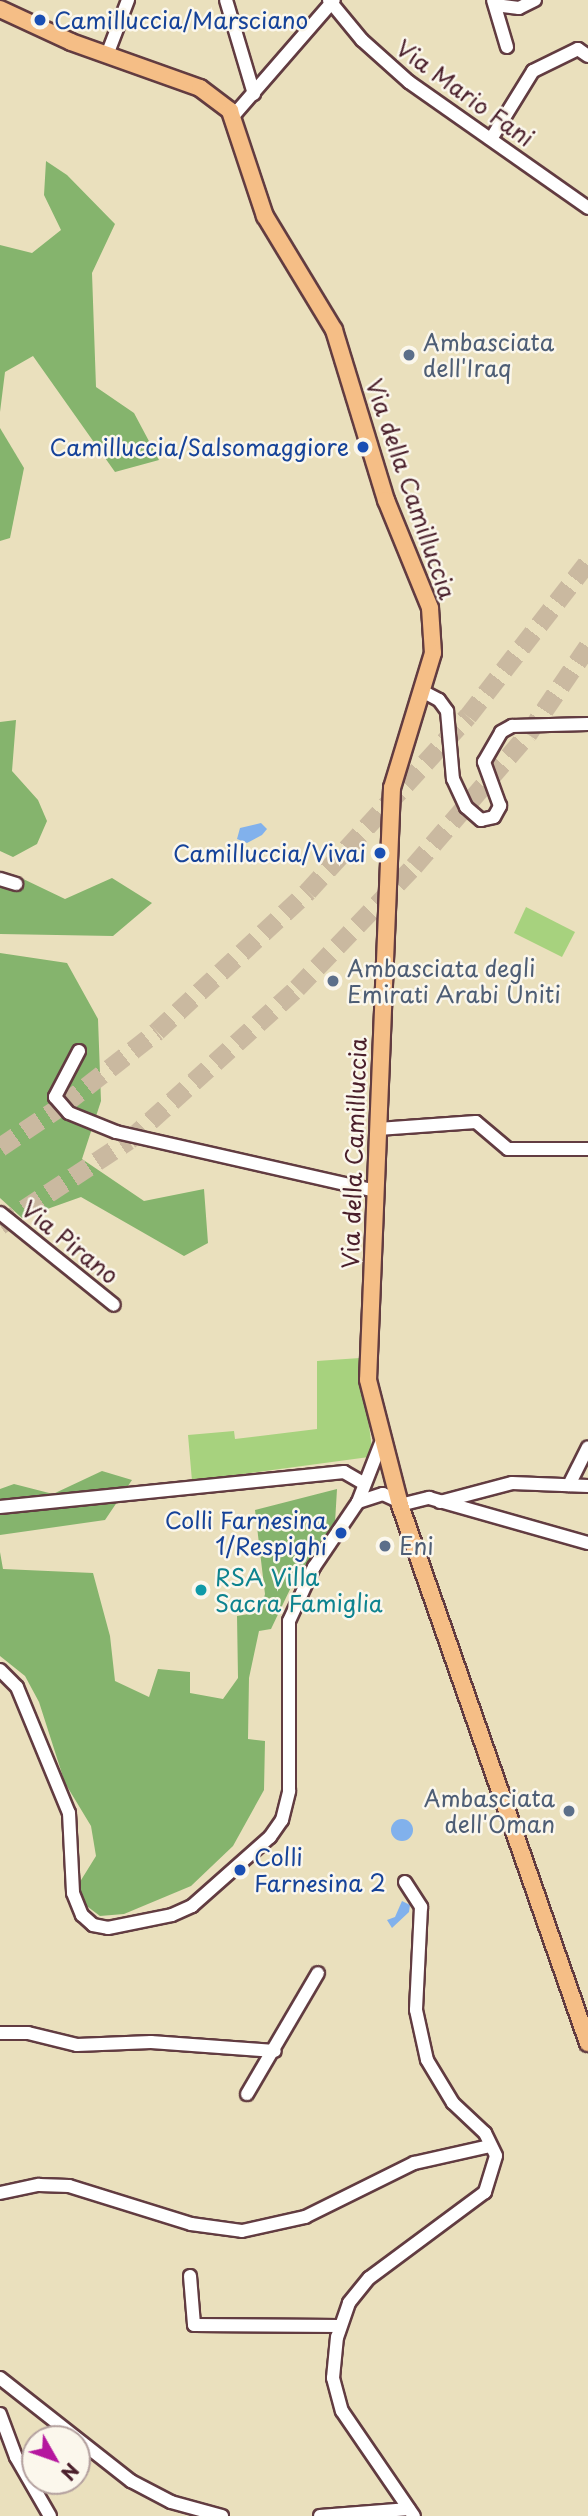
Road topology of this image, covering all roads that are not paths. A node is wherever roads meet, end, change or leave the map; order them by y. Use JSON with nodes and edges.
{"nodes":[{"id":1,"x":128,"y":0,"type":"edge"},
{"id":2,"x":226,"y":0,"type":"edge"},
{"id":3,"x":535,"y":0,"type":"edge"},
{"id":4,"x":332,"y":1,"type":"edge"},
{"id":5,"x":494,"y":3,"type":"edge"},
{"id":6,"x":0,"y":9,"type":"edge"},
{"id":7,"x":507,"y":47,"type":"dead end"},
{"id":8,"x":107,"y":55,"type":"junction"},
{"id":9,"x":588,"y":56,"type":"edge"},
{"id":10,"x":254,"y":94,"type":"junction"},
{"id":11,"x":234,"y":116,"type":"junction"},
{"id":12,"x":491,"y":139,"type":"junction"},
{"id":13,"x":588,"y":208,"type":"edge"},
{"id":14,"x":422,"y":691,"type":"junction"},
{"id":15,"x":588,"y":724,"type":"edge"},
{"id":16,"x":0,"y":878,"type":"edge"},
{"id":17,"x":16,"y":884,"type":"dead end"},
{"id":18,"x":79,"y":1051,"type":"dead end"},
{"id":19,"x":378,"y":1129,"type":"junction"},
{"id":20,"x":588,"y":1149,"type":"edge"},
{"id":21,"x":376,"y":1191,"type":"junction"},
{"id":22,"x":0,"y":1213,"type":"edge"},
{"id":23,"x":114,"y":1305,"type":"dead end"},
{"id":24,"x":381,"y":1443,"type":"junction"},
{"id":25,"x":588,"y":1447,"type":"edge"},
{"id":26,"x":363,"y":1483,"type":"junction"},
{"id":27,"x":569,"y":1485,"type":"junction"},
{"id":28,"x":588,"y":1486,"type":"edge"},
{"id":29,"x":358,"y":1502,"type":"junction"},
{"id":30,"x":399,"y":1502,"type":"junction"},
{"id":31,"x":440,"y":1502,"type":"junction"},
{"id":32,"x":0,"y":1507,"type":"edge"},
{"id":33,"x":588,"y":1543,"type":"edge"},
{"id":34,"x":0,"y":1670,"type":"edge"},
{"id":35,"x":405,"y":1882,"type":"dead end"},
{"id":36,"x":318,"y":1973,"type":"dead end"},
{"id":37,"x":0,"y":2033,"type":"edge"},
{"id":38,"x":588,"y":2043,"type":"edge"},
{"id":39,"x":275,"y":2051,"type":"junction"},
{"id":40,"x":247,"y":2094,"type":"dead end"},
{"id":41,"x":490,"y":2146,"type":"junction"},
{"id":42,"x":0,"y":2193,"type":"edge"},
{"id":43,"x":190,"y":2276,"type":"dead end"},
{"id":44,"x":339,"y":2326,"type":"junction"},
{"id":45,"x":0,"y":2378,"type":"edge"},
{"id":46,"x":0,"y":2414,"type":"edge"},
{"id":47,"x":4,"y":2436,"type":"edge"},
{"id":48,"x":412,"y":2512,"type":"edge"},
{"id":49,"x":50,"y":2516,"type":"edge"},
{"id":50,"x":222,"y":2516,"type":"edge"},
{"id":51,"x":320,"y":2516,"type":"edge"}],
"edges":[{"from":1,"to":8,"type":"street"},
{"from":2,"to":10,"type":"street"},
{"from":3,"to":5,"type":"street"},
{"from":4,"to":10,"type":"street"},
{"from":4,"to":12,"type":"street","name":"Via Mario Fani"},
{"from":5,"to":7,"type":"street"},
{"from":6,"to":8,"type":"main road"},
{"from":8,"to":11,"type":"main road"},
{"from":9,"to":12,"type":"street"},
{"from":10,"to":11,"type":"street"},
{"from":11,"to":14,"type":"main road","name":"Via della Camilluccia"},
{"from":12,"to":13,"type":"street","name":"Via Mario Fani"},
{"from":14,"to":15,"type":"street"},
{"from":14,"to":19,"type":"main road","name":"Via della Camilluccia"},
{"from":16,"to":17,"type":"street"},
{"from":18,"to":21,"type":"street"},
{"from":19,"to":20,"type":"street"},
{"from":19,"to":21,"type":"main road","name":"Via della Camilluccia"},
{"from":21,"to":24,"type":"main road","name":"Via della Camilluccia"},
{"from":22,"to":23,"type":"street","name":"Via Pirano"},
{"from":24,"to":26,"type":"street"},
{"from":24,"to":30,"type":"main road","name":"Via della Camilluccia"},
{"from":25,"to":27,"type":"street"},
{"from":26,"to":29,"type":"street"},
{"from":26,"to":32,"type":"street"},
{"from":27,"to":28,"type":"street"},
{"from":27,"to":31,"type":"street"},
{"from":29,"to":30,"type":"street"},
{"from":29,"to":34,"type":"street"},
{"from":30,"to":31,"type":"street"},
{"from":30,"to":38,"type":"main road","name":"Via della Camilluccia"},
{"from":31,"to":33,"type":"street"},
{"from":35,"to":41,"type":"street"},
{"from":36,"to":39,"type":"street"},
{"from":37,"to":39,"type":"street"},
{"from":39,"to":40,"type":"street"},
{"from":41,"to":42,"type":"street"},
{"from":41,"to":44,"type":"street"},
{"from":43,"to":44,"type":"street"},
{"from":44,"to":48,"type":"street"},
{"from":45,"to":50,"type":"street"},
{"from":46,"to":47,"type":"street"},
{"from":47,"to":49,"type":"street"},
{"from":48,"to":51,"type":"street"}]}
